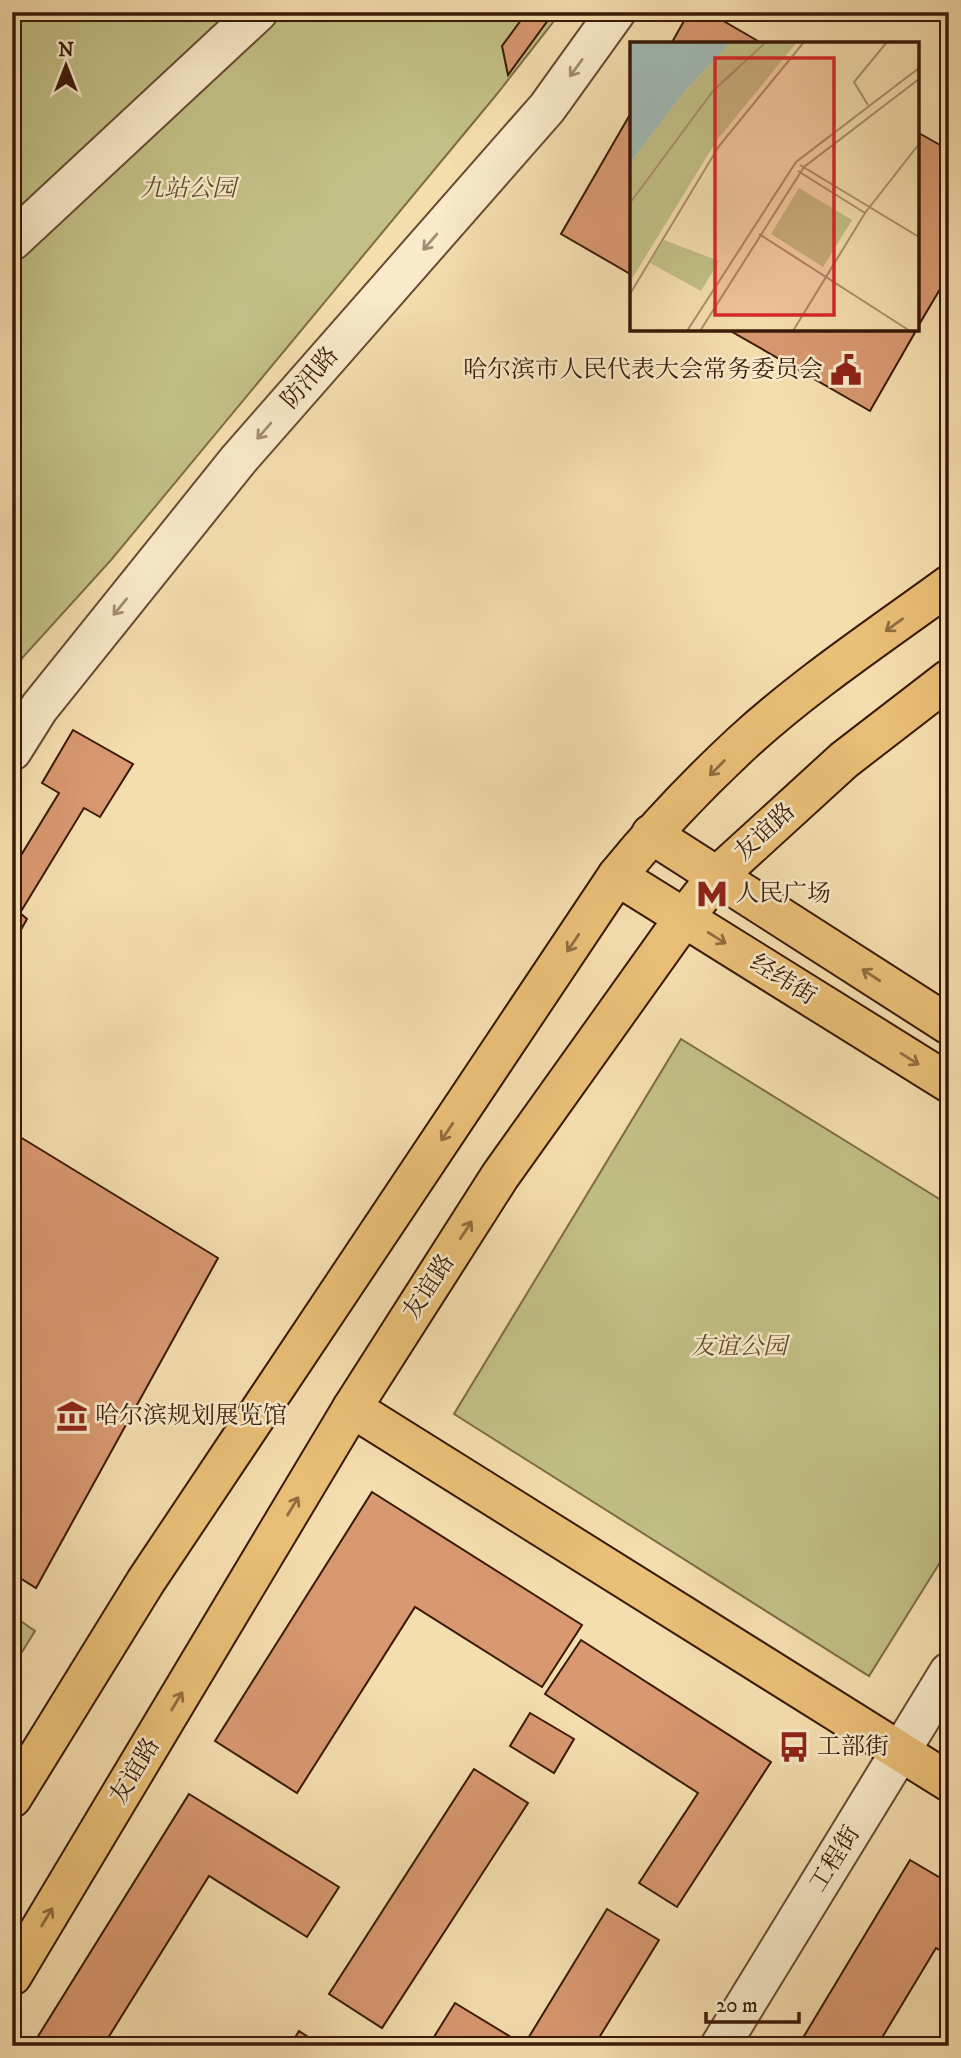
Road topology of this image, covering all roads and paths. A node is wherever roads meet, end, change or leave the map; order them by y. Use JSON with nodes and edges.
{"nodes":[{"id":1,"x":258,"y":12,"type":"edge"},
{"id":2,"x":616,"y":12,"type":"edge"},
{"id":3,"x":12,"y":242,"type":"edge"},
{"id":4,"x":949,"y":584,"type":"edge"},
{"id":5,"x":949,"y":680,"type":"edge"},
{"id":6,"x":12,"y":751,"type":"edge"},
{"id":7,"x":651,"y":834,"type":"junction"},
{"id":8,"x":618,"y":876,"type":"junction"},
{"id":9,"x":717,"y":876,"type":"junction"},
{"id":10,"x":684,"y":918,"type":"junction"},
{"id":11,"x":949,"y":1025,"type":"edge"},
{"id":12,"x":949,"y":1083,"type":"edge"},
{"id":13,"x":352,"y":1408,"type":"junction"},
{"id":14,"x":949,"y":1672,"type":"edge"},
{"id":15,"x":901,"y":1751,"type":"junction"},
{"id":16,"x":949,"y":1782,"type":"edge"},
{"id":17,"x":12,"y":1798,"type":"edge"},
{"id":18,"x":12,"y":1976,"type":"edge"},
{"id":19,"x":720,"y":2046,"type":"edge"}],
"edges":[{"from":1,"to":3,"type":"street"},
{"from":2,"to":6,"type":"street","name":"防汛路","one_way":true},
{"from":4,"to":7,"type":"main road","one_way":true},
{"from":5,"to":9,"type":"main road","name":"友谊路"},
{"from":7,"to":8,"type":"main road"},
{"from":7,"to":9,"type":"main road"},
{"from":8,"to":10,"type":"main road","name":"经纬街"},
{"from":8,"to":17,"type":"main road","one_way":true},
{"from":9,"to":10,"type":"main road","name":"友谊路"},
{"from":11,"to":9,"type":"main road","one_way":true},
{"from":10,"to":12,"type":"main road","name":"经纬街","one_way":true},
{"from":13,"to":10,"type":"main road","name":"友谊路","one_way":true},
{"from":13,"to":15,"type":"main road"},
{"from":18,"to":13,"type":"main road","name":"友谊路","one_way":true},
{"from":14,"to":15,"type":"street","name":"工程街"},
{"from":15,"to":16,"type":"main road"},
{"from":15,"to":19,"type":"street","name":"工程街"}]}
